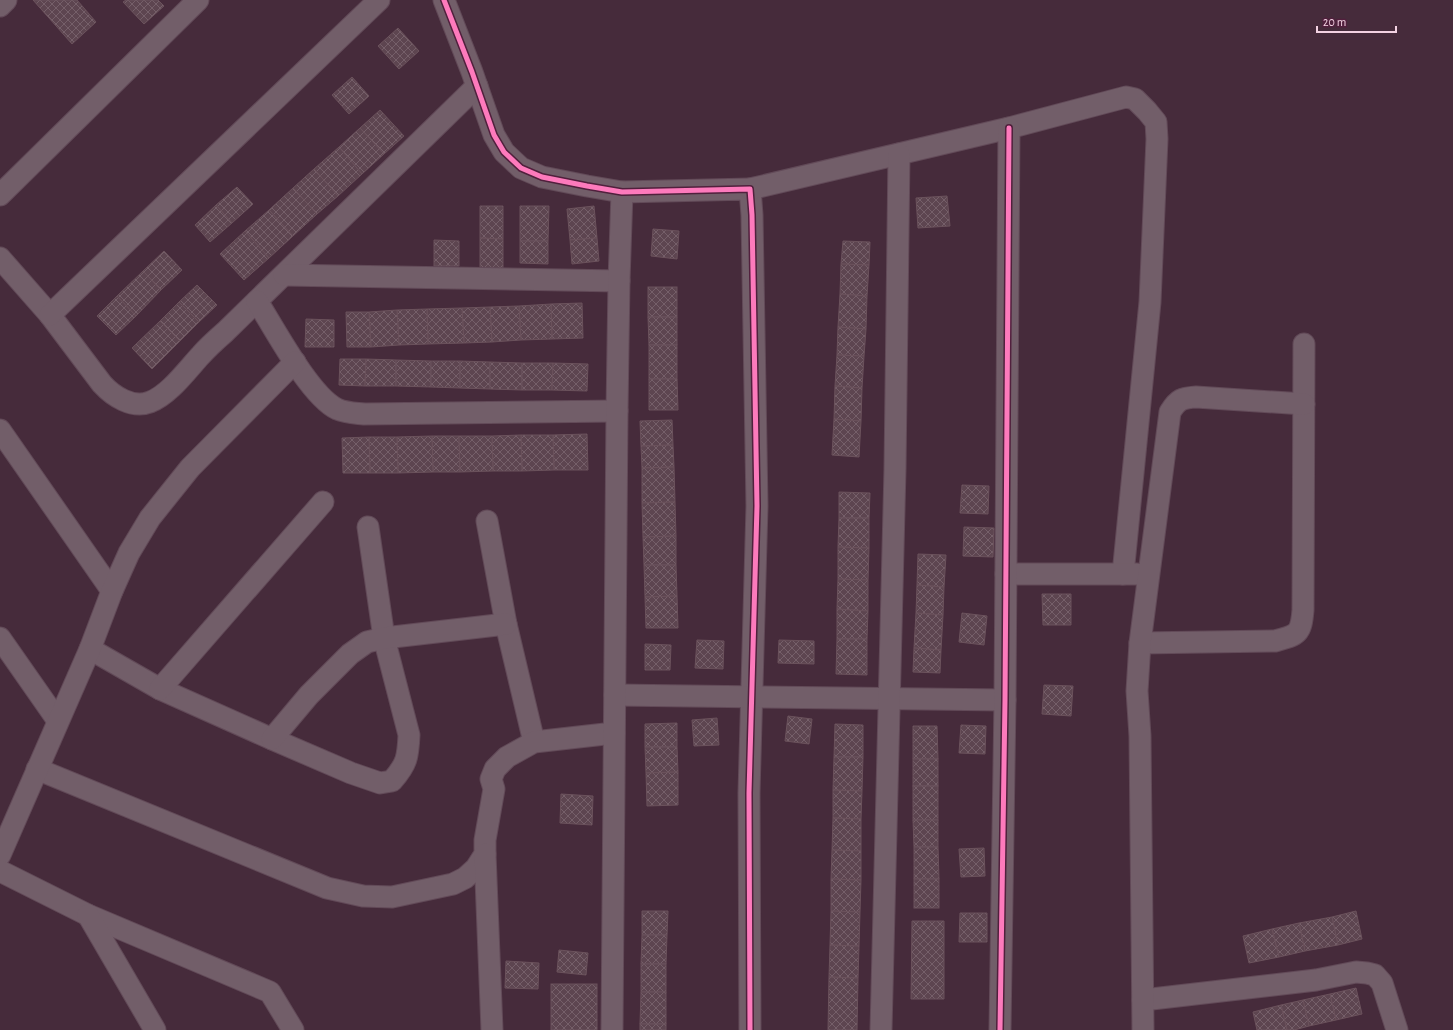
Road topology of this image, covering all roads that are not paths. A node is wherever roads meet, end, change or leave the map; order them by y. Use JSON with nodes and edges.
{"nodes":[{"id":1,"x":6,"y":0,"type":"edge"},
{"id":2,"x":198,"y":0,"type":"edge"},
{"id":3,"x":379,"y":0,"type":"edge"},
{"id":4,"x":444,"y":0,"type":"edge"},
{"id":5,"x":0,"y":6,"type":"edge"},
{"id":6,"x":477,"y":86,"type":"junction"},
{"id":7,"x":1009,"y":128,"type":"junction"},
{"id":8,"x":899,"y":154,"type":"junction"},
{"id":9,"x":750,"y":189,"type":"junction"},
{"id":10,"x":622,"y":192,"type":"junction"},
{"id":11,"x":0,"y":195,"type":"edge"},
{"id":12,"x":0,"y":258,"type":"edge"},
{"id":13,"x":284,"y":275,"type":"junction"},
{"id":14,"x":619,"y":281,"type":"junction"},
{"id":15,"x":257,"y":301,"type":"junction"},
{"id":16,"x":50,"y":315,"type":"junction"},
{"id":17,"x":1304,"y":344,"type":"dead end"},
{"id":18,"x":295,"y":362,"type":"junction"},
{"id":19,"x":1304,"y":404,"type":"junction"},
{"id":20,"x":617,"y":411,"type":"junction"},
{"id":21,"x":0,"y":430,"type":"edge"},
{"id":22,"x":323,"y":502,"type":"dead end"},
{"id":23,"x":487,"y":521,"type":"dead end"},
{"id":24,"x":368,"y":527,"type":"dead end"},
{"id":25,"x":1006,"y":574,"type":"junction"},
{"id":26,"x":1122,"y":574,"type":"junction"},
{"id":27,"x":1148,"y":574,"type":"junction"},
{"id":28,"x":112,"y":591,"type":"junction"},
{"id":29,"x":506,"y":624,"type":"junction"},
{"id":30,"x":0,"y":638,"type":"edge"},
{"id":31,"x":384,"y":638,"type":"junction"},
{"id":32,"x":1140,"y":643,"type":"junction"},
{"id":33,"x":90,"y":649,"type":"junction"},
{"id":34,"x":160,"y":689,"type":"junction"},
{"id":35,"x":615,"y":696,"type":"junction"},
{"id":36,"x":751,"y":697,"type":"junction"},
{"id":37,"x":890,"y":698,"type":"junction"},
{"id":38,"x":1005,"y":700,"type":"junction"},
{"id":39,"x":58,"y":721,"type":"junction"},
{"id":40,"x":614,"y":733,"type":"junction"},
{"id":41,"x":272,"y":739,"type":"junction"},
{"id":42,"x":534,"y":742,"type":"junction"},
{"id":43,"x":37,"y":769,"type":"junction"},
{"id":44,"x":3,"y":839,"type":"edge"},
{"id":45,"x":485,"y":854,"type":"junction"},
{"id":46,"x":0,"y":871,"type":"edge"},
{"id":47,"x":88,"y":915,"type":"junction"},
{"id":48,"x":1143,"y":1000,"type":"junction"},
{"id":49,"x":155,"y":1030,"type":"edge"},
{"id":50,"x":293,"y":1030,"type":"edge"},
{"id":51,"x":492,"y":1030,"type":"edge"},
{"id":52,"x":612,"y":1030,"type":"edge"},
{"id":53,"x":750,"y":1030,"type":"edge"},
{"id":54,"x":881,"y":1030,"type":"edge"},
{"id":55,"x":1000,"y":1030,"type":"edge"},
{"id":56,"x":1143,"y":1030,"type":"edge"},
{"id":57,"x":1397,"y":1030,"type":"edge"}],
"edges":[{"from":1,"to":5,"type":"street"},
{"from":2,"to":11,"type":"street"},
{"from":3,"to":16,"type":"street"},
{"from":4,"to":6,"type":"street"},
{"from":6,"to":10,"type":"street"},
{"from":6,"to":13,"type":"street"},
{"from":7,"to":8,"type":"street"},
{"from":7,"to":25,"type":"street"},
{"from":7,"to":26,"type":"street"},
{"from":8,"to":9,"type":"street"},
{"from":8,"to":37,"type":"street"},
{"from":9,"to":10,"type":"street"},
{"from":9,"to":36,"type":"street"},
{"from":10,"to":14,"type":"street"},
{"from":12,"to":16,"type":"street"},
{"from":13,"to":14,"type":"street"},
{"from":13,"to":15,"type":"street"},
{"from":14,"to":20,"type":"street"},
{"from":15,"to":16,"type":"street"},
{"from":15,"to":18,"type":"street"},
{"from":17,"to":19,"type":"street"},
{"from":18,"to":20,"type":"street"},
{"from":18,"to":28,"type":"street"},
{"from":19,"to":27,"type":"street"},
{"from":19,"to":32,"type":"street"},
{"from":20,"to":35,"type":"street"},
{"from":21,"to":28,"type":"street"},
{"from":22,"to":34,"type":"street"},
{"from":23,"to":29,"type":"street"},
{"from":24,"to":31,"type":"street"},
{"from":25,"to":26,"type":"street"},
{"from":25,"to":38,"type":"street"},
{"from":26,"to":27,"type":"street"},
{"from":27,"to":32,"type":"street"},
{"from":28,"to":33,"type":"street"},
{"from":29,"to":31,"type":"street"},
{"from":29,"to":42,"type":"street"},
{"from":30,"to":39,"type":"street"},
{"from":31,"to":41,"type":"street"},
{"from":31,"to":41,"type":"street"},
{"from":32,"to":48,"type":"street"},
{"from":33,"to":34,"type":"street"},
{"from":33,"to":39,"type":"street"},
{"from":34,"to":41,"type":"street"},
{"from":35,"to":36,"type":"street"},
{"from":35,"to":40,"type":"street"},
{"from":36,"to":37,"type":"street"},
{"from":36,"to":53,"type":"street"},
{"from":37,"to":38,"type":"street"},
{"from":37,"to":54,"type":"street"},
{"from":38,"to":55,"type":"street"},
{"from":39,"to":43,"type":"street"},
{"from":40,"to":42,"type":"street"},
{"from":40,"to":52,"type":"street"},
{"from":42,"to":45,"type":"street"},
{"from":43,"to":44,"type":"street"},
{"from":43,"to":45,"type":"street"},
{"from":45,"to":51,"type":"street"},
{"from":46,"to":47,"type":"street"},
{"from":47,"to":49,"type":"street"},
{"from":47,"to":50,"type":"street"},
{"from":48,"to":56,"type":"street"},
{"from":48,"to":57,"type":"street"}]}
